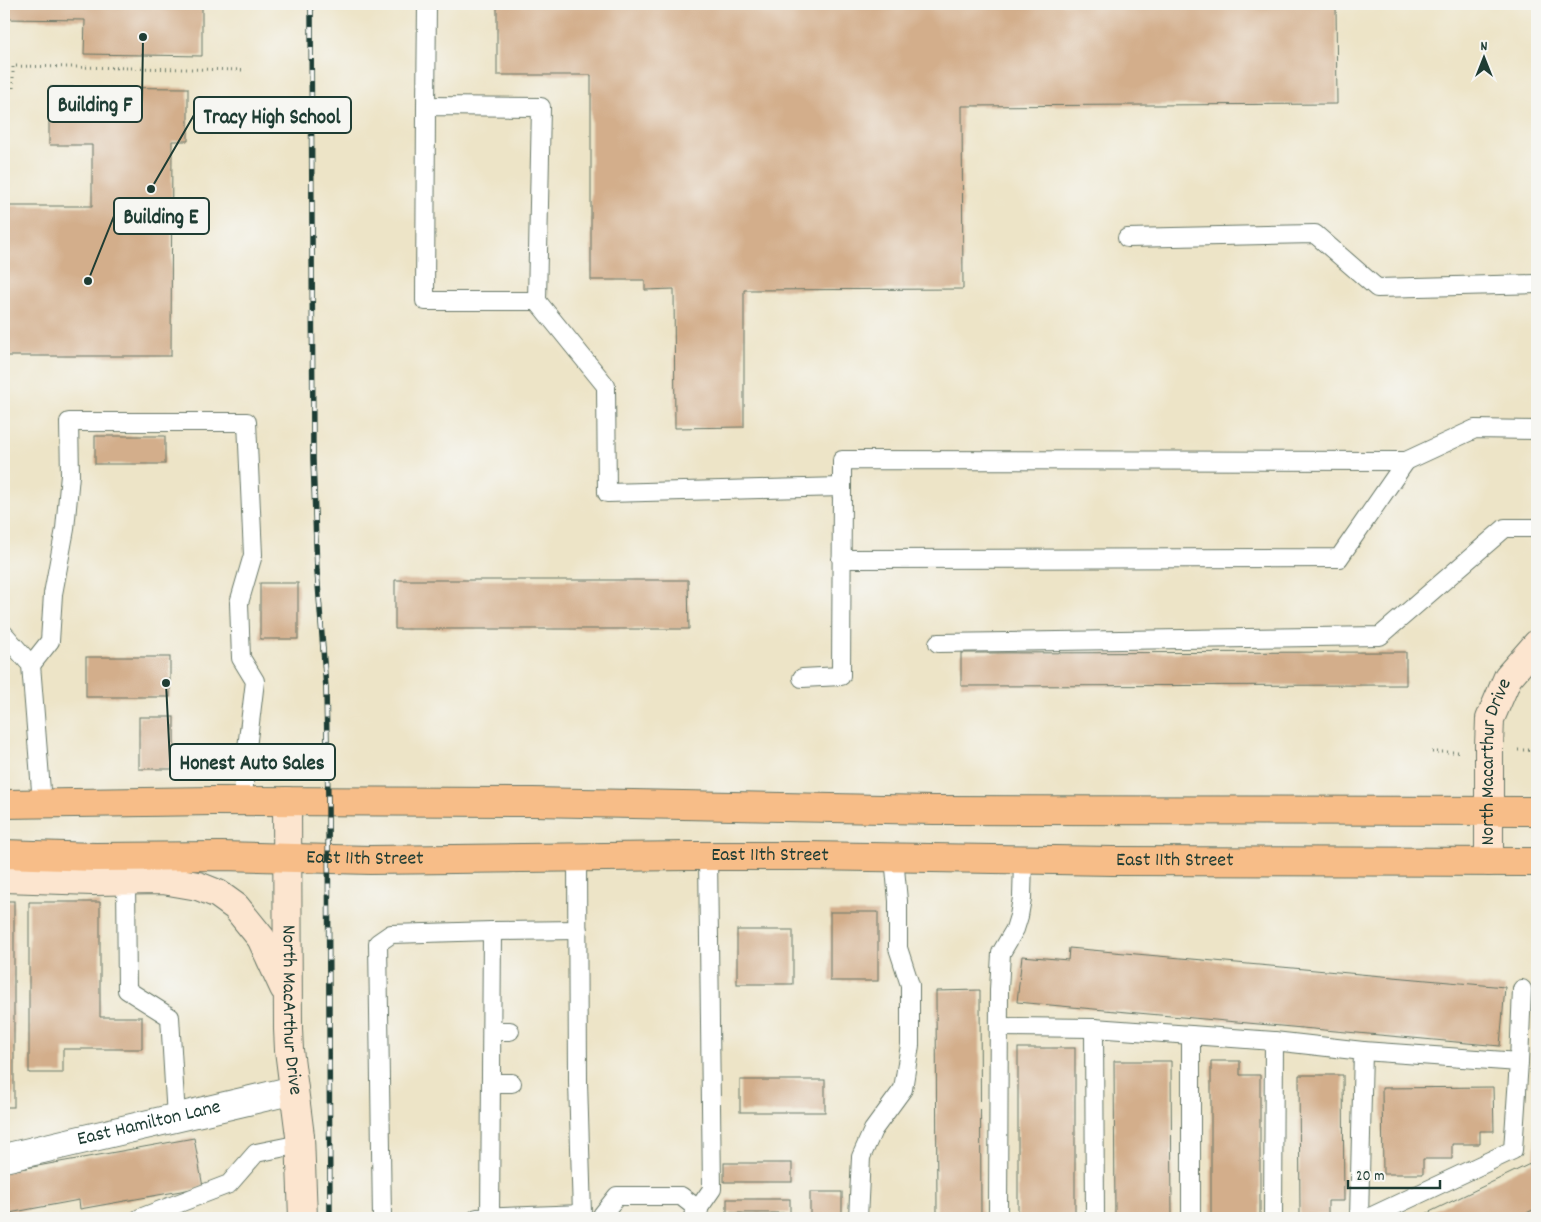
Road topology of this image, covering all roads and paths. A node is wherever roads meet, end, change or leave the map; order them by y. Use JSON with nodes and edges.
{"nodes":[{"id":1,"x":427,"y":4,"type":"edge"},
{"id":2,"x":246,"y":70,"type":"dead end"},
{"id":3,"x":4,"y":89,"type":"edge"},
{"id":4,"x":426,"y":106,"type":"junction"},
{"id":5,"x":1127,"y":238,"type":"dead end"},
{"id":6,"x":1537,"y":284,"type":"edge"},
{"id":7,"x":537,"y":301,"type":"junction"},
{"id":8,"x":1537,"y":430,"type":"edge"},
{"id":9,"x":1406,"y":462,"type":"junction"},
{"id":10,"x":842,"y":487,"type":"junction"},
{"id":11,"x":1537,"y":528,"type":"edge"},
{"id":12,"x":842,"y":559,"type":"junction"},
{"id":13,"x":4,"y":634,"type":"edge"},
{"id":14,"x":938,"y":643,"type":"dead end"},
{"id":15,"x":1537,"y":644,"type":"edge"},
{"id":16,"x":31,"y":665,"type":"junction"},
{"id":17,"x":802,"y":678,"type":"dead end"},
{"id":18,"x":244,"y":801,"type":"junction"},
{"id":19,"x":287,"y":801,"type":"junction"},
{"id":20,"x":42,"y":803,"type":"junction"},
{"id":21,"x":4,"y":804,"type":"edge"},
{"id":22,"x":1489,"y":811,"type":"junction"},
{"id":23,"x":1537,"y":811,"type":"edge"},
{"id":24,"x":4,"y":854,"type":"edge"},
{"id":25,"x":708,"y":856,"type":"junction"},
{"id":26,"x":577,"y":857,"type":"junction"},
{"id":27,"x":894,"y":857,"type":"junction"},
{"id":28,"x":287,"y":858,"type":"junction"},
{"id":29,"x":1023,"y":860,"type":"junction"},
{"id":30,"x":1489,"y":862,"type":"junction"},
{"id":31,"x":1537,"y":862,"type":"edge"},
{"id":32,"x":4,"y":878,"type":"edge"},
{"id":33,"x":126,"y":880,"type":"junction"},
{"id":34,"x":578,"y":930,"type":"junction"},
{"id":35,"x":492,"y":931,"type":"junction"},
{"id":36,"x":1522,"y":989,"type":"dead end"},
{"id":37,"x":287,"y":996,"type":"junction"},
{"id":38,"x":999,"y":1027,"type":"junction"},
{"id":39,"x":1094,"y":1028,"type":"junction"},
{"id":40,"x":492,"y":1031,"type":"junction"},
{"id":41,"x":510,"y":1031,"type":"dead end"},
{"id":42,"x":1190,"y":1035,"type":"junction"},
{"id":43,"x":1274,"y":1041,"type":"junction"},
{"id":44,"x":1363,"y":1052,"type":"junction"},
{"id":45,"x":1519,"y":1062,"type":"junction"},
{"id":46,"x":492,"y":1083,"type":"junction"},
{"id":47,"x":512,"y":1083,"type":"dead end"},
{"id":48,"x":294,"y":1090,"type":"junction"},
{"id":49,"x":176,"y":1118,"type":"junction"},
{"id":50,"x":300,"y":1144,"type":"junction"},
{"id":51,"x":4,"y":1158,"type":"edge"},
{"id":52,"x":695,"y":1214,"type":"edge"},
{"id":53,"x":582,"y":1216,"type":"edge"},
{"id":54,"x":604,"y":1216,"type":"edge"},
{"id":55,"x":140,"y":1218,"type":"edge"},
{"id":56,"x":303,"y":1218,"type":"edge"},
{"id":57,"x":382,"y":1218,"type":"edge"},
{"id":58,"x":477,"y":1218,"type":"edge"},
{"id":59,"x":490,"y":1218,"type":"edge"},
{"id":60,"x":858,"y":1218,"type":"edge"},
{"id":61,"x":998,"y":1218,"type":"edge"},
{"id":62,"x":1094,"y":1218,"type":"edge"},
{"id":63,"x":1190,"y":1218,"type":"edge"},
{"id":64,"x":1273,"y":1218,"type":"edge"},
{"id":65,"x":1359,"y":1218,"type":"edge"},
{"id":66,"x":1368,"y":1218,"type":"edge"}],
"edges":[{"from":1,"to":4,"type":"lane"},
{"from":2,"to":3,"type":"path"},
{"from":4,"to":7,"type":"lane"},
{"from":4,"to":7,"type":"lane"},
{"from":5,"to":6,"type":"lane"},
{"from":7,"to":10,"type":"lane"},
{"from":8,"to":9,"type":"lane"},
{"from":9,"to":10,"type":"lane"},
{"from":9,"to":12,"type":"lane"},
{"from":10,"to":12,"type":"lane"},
{"from":11,"to":14,"type":"lane"},
{"from":12,"to":17,"type":"lane"},
{"from":13,"to":16,"type":"lane"},
{"from":15,"to":22,"type":"main road","name":"North Macarthur Drive"},
{"from":16,"to":18,"type":"lane"},
{"from":16,"to":20,"type":"lane"},
{"from":18,"to":19,"type":"main road"},
{"from":18,"to":20,"type":"main road"},
{"from":19,"to":22,"type":"main road"},
{"from":19,"to":28,"type":"main road","name":"North MacArthur Drive"},
{"from":20,"to":21,"type":"main road"},
{"from":22,"to":23,"type":"main road"},
{"from":22,"to":30,"type":"main road","name":"North Macarthur Drive"},
{"from":24,"to":28,"type":"main road","name":"East 11th Street"},
{"from":25,"to":26,"type":"main road","name":"East 11th Street"},
{"from":25,"to":27,"type":"main road","name":"East 11th Street"},
{"from":25,"to":52,"type":"lane"},
{"from":26,"to":28,"type":"main road","name":"East 11th Street"},
{"from":26,"to":34,"type":"lane"},
{"from":27,"to":29,"type":"main road","name":"East 11th Street"},
{"from":27,"to":60,"type":"lane"},
{"from":28,"to":37,"type":"main road","name":"North MacArthur Drive"},
{"from":29,"to":30,"type":"main road","name":"East 11th Street"},
{"from":29,"to":38,"type":"lane"},
{"from":30,"to":31,"type":"main road","name":"East 11th Street"},
{"from":32,"to":33,"type":"main road"},
{"from":33,"to":37,"type":"main road"},
{"from":33,"to":49,"type":"lane"},
{"from":34,"to":35,"type":"lane"},
{"from":34,"to":53,"type":"lane"},
{"from":35,"to":40,"type":"lane"},
{"from":35,"to":57,"type":"lane"},
{"from":36,"to":45,"type":"lane"},
{"from":37,"to":48,"type":"main road","name":"North MacArthur Drive"},
{"from":38,"to":39,"type":"lane"},
{"from":38,"to":61,"type":"lane"},
{"from":39,"to":42,"type":"lane"},
{"from":39,"to":62,"type":"lane"},
{"from":40,"to":41,"type":"lane"},
{"from":40,"to":46,"type":"lane"},
{"from":42,"to":43,"type":"lane"},
{"from":42,"to":63,"type":"lane"},
{"from":43,"to":44,"type":"lane"},
{"from":43,"to":64,"type":"lane"},
{"from":44,"to":45,"type":"lane"},
{"from":44,"to":65,"type":"lane"},
{"from":45,"to":66,"type":"lane"},
{"from":46,"to":47,"type":"lane"},
{"from":46,"to":59,"type":"lane"},
{"from":48,"to":49,"type":"street","name":"East Hamilton Lane"},
{"from":48,"to":50,"type":"main road","name":"North MacArthur Drive"},
{"from":49,"to":51,"type":"street","name":"East Hamilton Lane"},
{"from":50,"to":55,"type":"lane"},
{"from":50,"to":56,"type":"main road","name":"North MacArthur Drive"},
{"from":52,"to":54,"type":"lane"},
{"from":53,"to":54,"type":"lane"},
{"from":53,"to":59,"type":"lane"},
{"from":58,"to":59,"type":"lane"}]}
